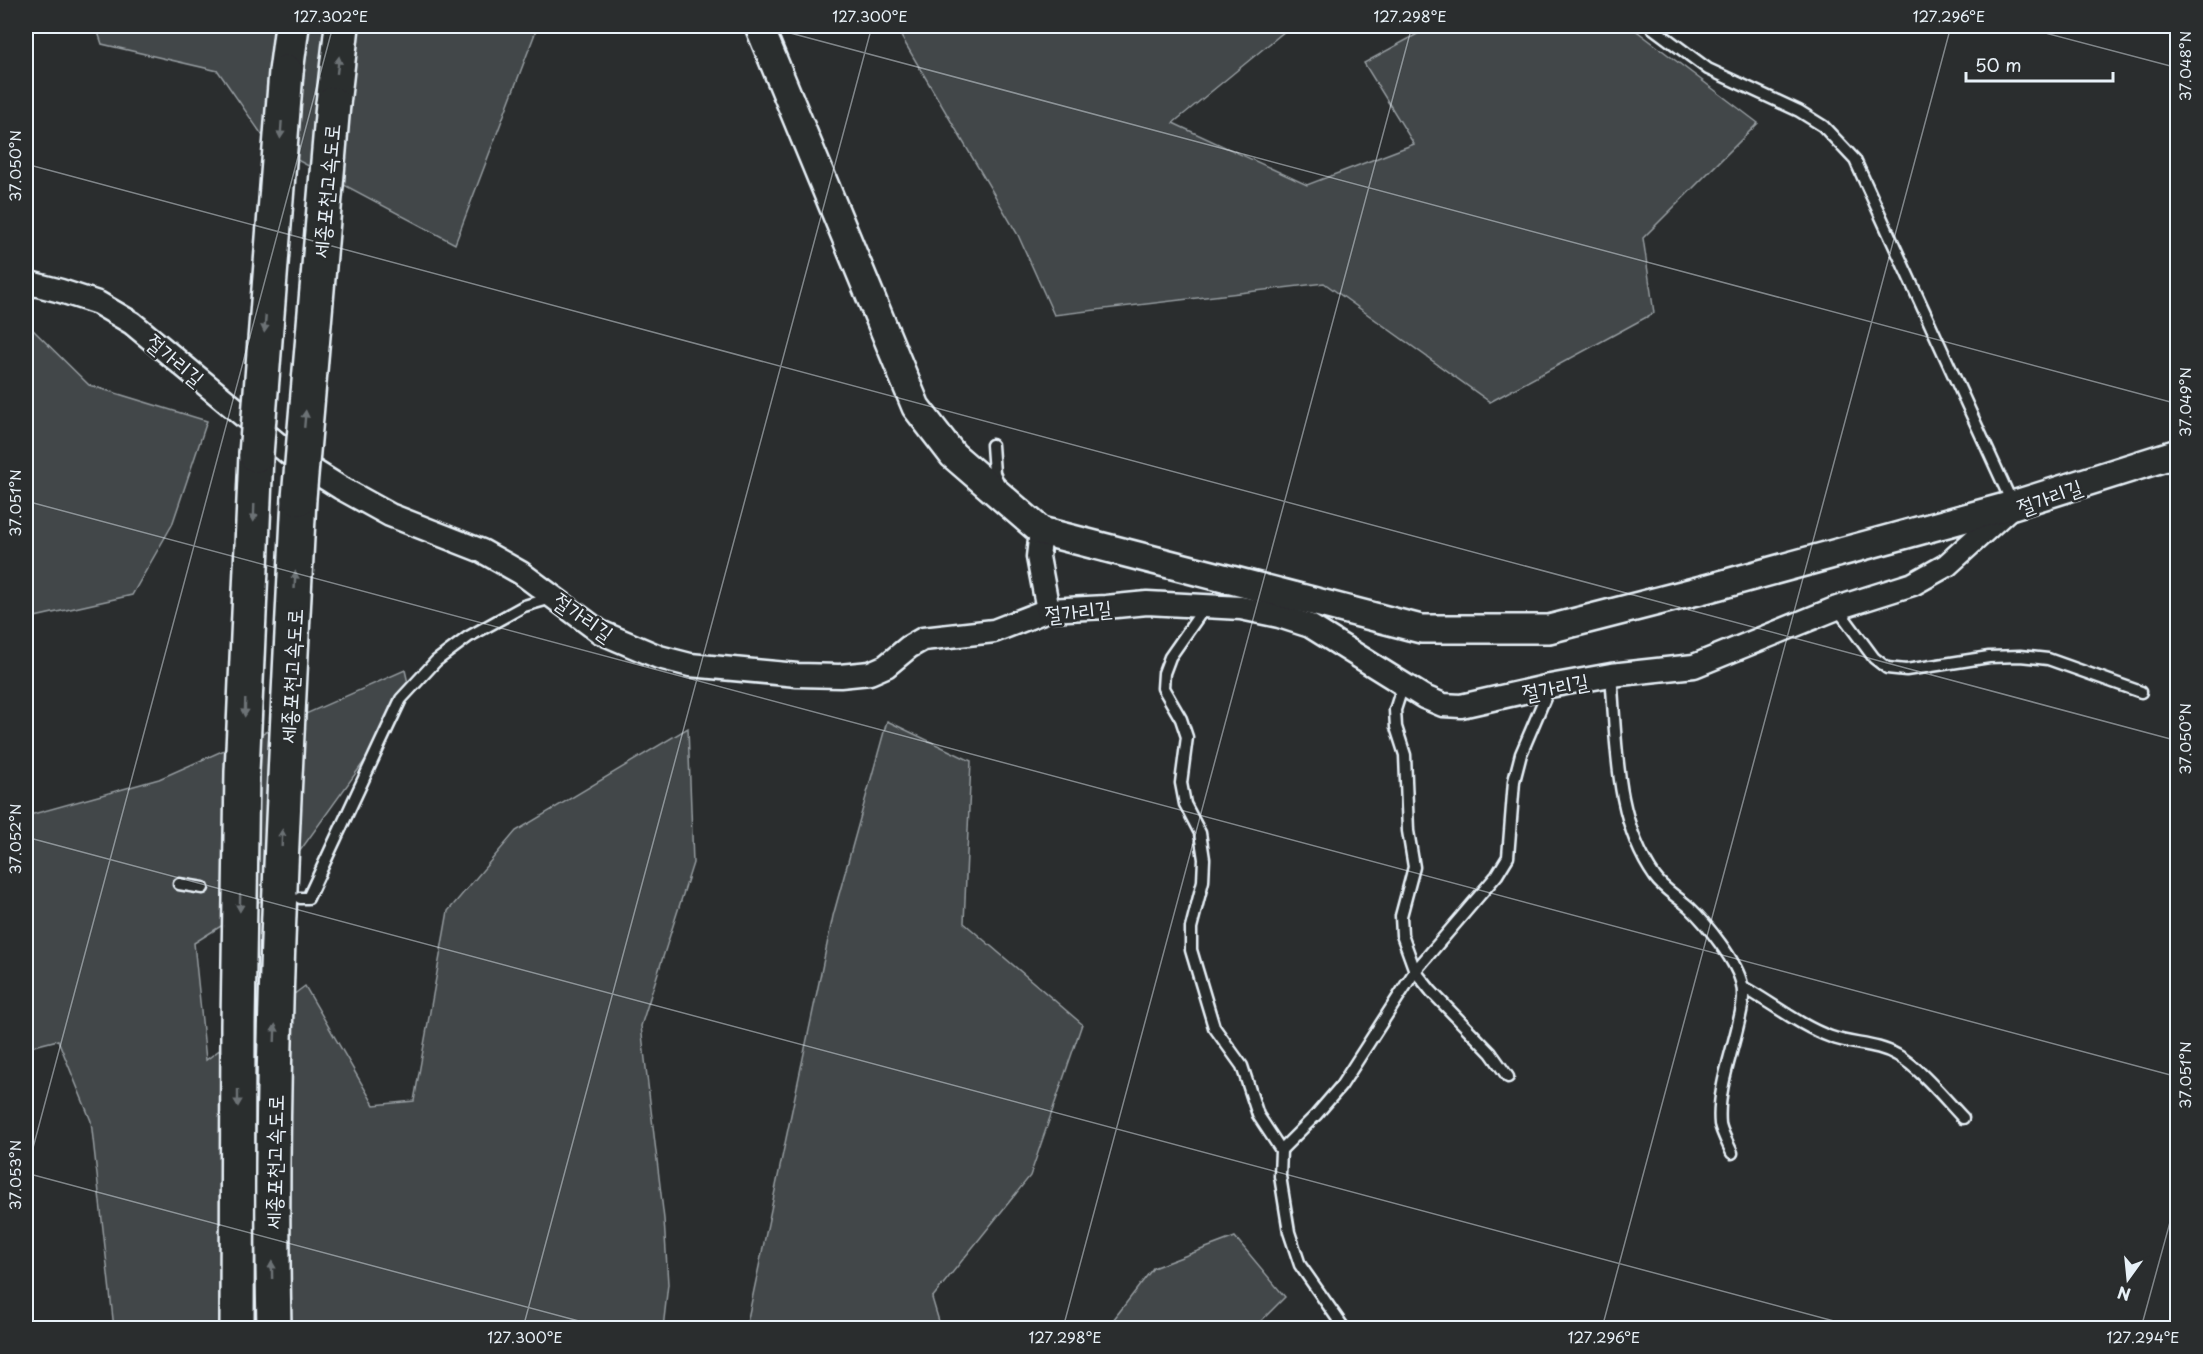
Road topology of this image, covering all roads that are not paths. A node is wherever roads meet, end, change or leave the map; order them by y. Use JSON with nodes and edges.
{"nodes":[{"id":1,"x":292,"y":26,"type":"edge"},
{"id":2,"x":342,"y":26,"type":"edge"},
{"id":3,"x":759,"y":26,"type":"edge"},
{"id":4,"x":1650,"y":26,"type":"edge"},
{"id":5,"x":26,"y":282,"type":"edge"},
{"id":6,"x":992,"y":445,"type":"dead end"},
{"id":7,"x":2178,"y":453,"type":"edge"},
{"id":8,"x":1009,"y":502,"type":"junction"},
{"id":9,"x":2013,"y":505,"type":"junction"},
{"id":10,"x":1041,"y":531,"type":"junction"},
{"id":11,"x":555,"y":597,"type":"junction"},
{"id":12,"x":1205,"y":607,"type":"junction"},
{"id":13,"x":1838,"y":608,"type":"junction"},
{"id":14,"x":1048,"y":610,"type":"junction"},
{"id":15,"x":1611,"y":675,"type":"junction"},
{"id":16,"x":1403,"y":685,"type":"junction"},
{"id":17,"x":1550,"y":686,"type":"junction"},
{"id":18,"x":2141,"y":692,"type":"dead end"},
{"id":19,"x":179,"y":884,"type":"dead end"},
{"id":20,"x":203,"y":888,"type":"dead end"},
{"id":21,"x":300,"y":898,"type":"dead end"},
{"id":22,"x":1415,"y":971,"type":"junction"},
{"id":23,"x":1743,"y":987,"type":"junction"},
{"id":24,"x":1508,"y":1077,"type":"dead end"},
{"id":25,"x":1963,"y":1118,"type":"dead end"},
{"id":26,"x":1281,"y":1150,"type":"junction"},
{"id":27,"x":1732,"y":1153,"type":"dead end"},
{"id":28,"x":237,"y":1329,"type":"edge"},
{"id":29,"x":274,"y":1329,"type":"edge"},
{"id":30,"x":1344,"y":1329,"type":"edge"}],
"edges":[{"from":1,"to":28,"type":"highway","name":"세종포천고속도로","one_way":true,"bridge":true},
{"from":29,"to":2,"type":"highway","name":"세종포천고속도로","one_way":true,"bridge":true},
{"from":3,"to":8,"type":"street"},
{"from":4,"to":9,"type":"lane"},
{"from":5,"to":11,"type":"street","name":"절가리길"},
{"from":6,"to":8,"type":"lane"},
{"from":7,"to":9,"type":"street","name":"절가리길"},
{"from":8,"to":10,"type":"street"},
{"from":9,"to":10,"type":"street"},
{"from":9,"to":13,"type":"street","name":"절가리길"},
{"from":10,"to":14,"type":"street"},
{"from":11,"to":14,"type":"street","name":"절가리길"},
{"from":11,"to":21,"type":"lane"},
{"from":12,"to":14,"type":"street","name":"절가리길"},
{"from":12,"to":16,"type":"street","name":"절가리길"},
{"from":12,"to":26,"type":"lane"},
{"from":13,"to":15,"type":"street","name":"절가리길"},
{"from":13,"to":18,"type":"lane"},
{"from":15,"to":17,"type":"street","name":"절가리길"},
{"from":15,"to":23,"type":"lane"},
{"from":16,"to":17,"type":"street","name":"절가리길"},
{"from":16,"to":22,"type":"lane"},
{"from":17,"to":22,"type":"lane"},
{"from":19,"to":20,"type":"lane"},
{"from":22,"to":24,"type":"lane"},
{"from":22,"to":26,"type":"lane"},
{"from":23,"to":25,"type":"lane"},
{"from":23,"to":27,"type":"lane"},
{"from":26,"to":30,"type":"lane"}]}
